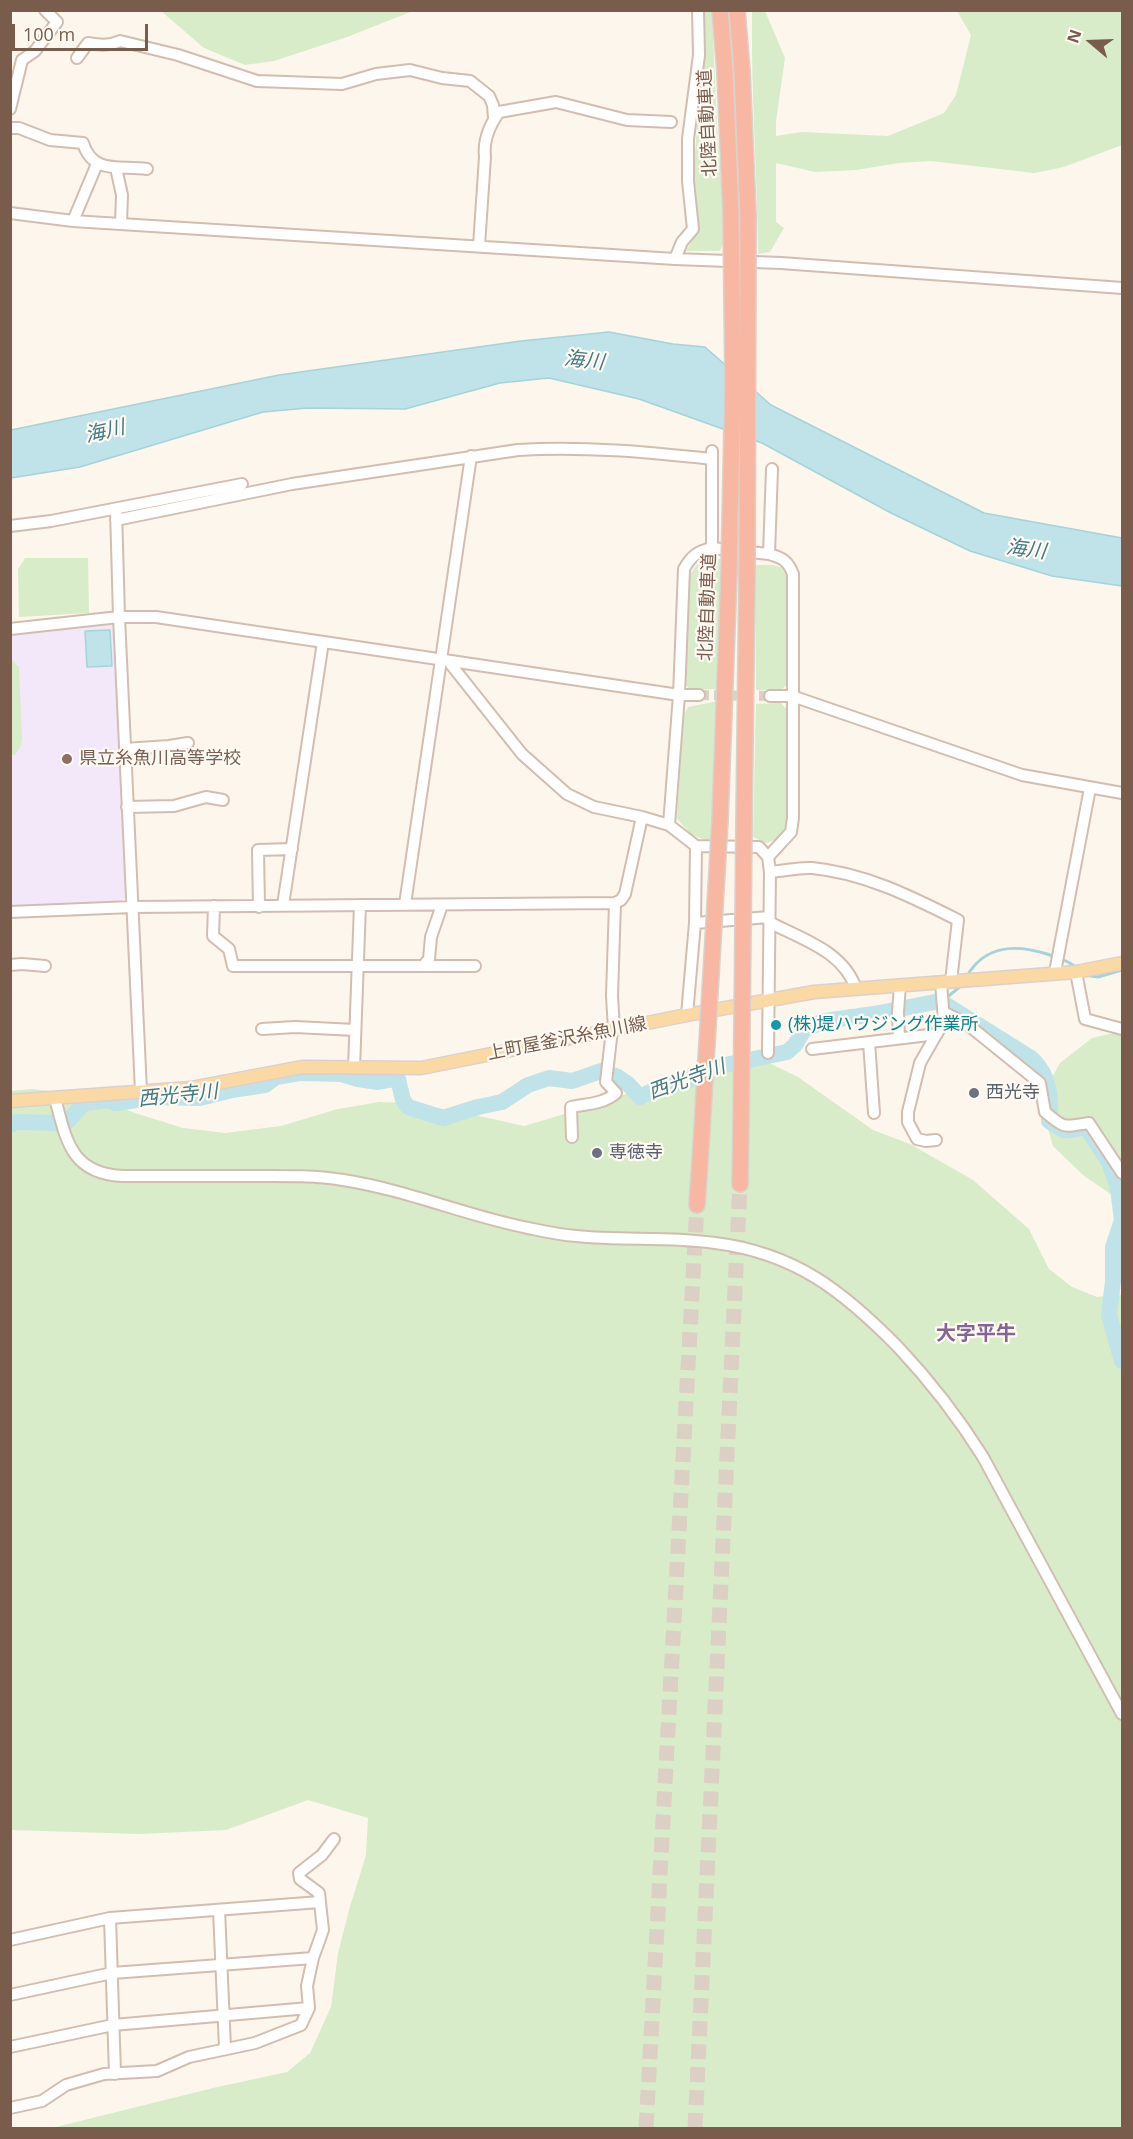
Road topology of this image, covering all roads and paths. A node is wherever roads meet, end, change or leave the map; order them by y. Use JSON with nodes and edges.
{"nodes":[{"id":1,"x":45,"y":10,"type":"edge"},
{"id":2,"x":698,"y":10,"type":"edge"},
{"id":3,"x":720,"y":10,"type":"edge"},
{"id":4,"x":737,"y":10,"type":"edge"},
{"id":5,"x":76,"y":58,"type":"dead end"},
{"id":6,"x":14,"y":79,"type":"edge"},
{"id":7,"x":10,"y":109,"type":"edge"},
{"id":8,"x":494,"y":118,"type":"junction"},
{"id":9,"x":671,"y":122,"type":"dead end"},
{"id":10,"x":10,"y":128,"type":"edge"},
{"id":11,"x":97,"y":164,"type":"junction"},
{"id":12,"x":116,"y":168,"type":"junction"},
{"id":13,"x":147,"y":169,"type":"dead end"},
{"id":14,"x":10,"y":213,"type":"edge"},
{"id":15,"x":73,"y":221,"type":"junction"},
{"id":16,"x":121,"y":224,"type":"junction"},
{"id":17,"x":479,"y":246,"type":"junction"},
{"id":18,"x":675,"y":259,"type":"junction"},
{"id":19,"x":1122,"y":288,"type":"edge"},
{"id":20,"x":471,"y":456,"type":"junction"},
{"id":21,"x":772,"y":469,"type":"dead end"},
{"id":22,"x":242,"y":484,"type":"dead end"},
{"id":23,"x":116,"y":514,"type":"junction"},
{"id":24,"x":10,"y":526,"type":"edge"},
{"id":25,"x":712,"y":548,"type":"junction"},
{"id":26,"x":769,"y":554,"type":"junction"},
{"id":27,"x":119,"y":617,"type":"junction"},
{"id":28,"x":10,"y":629,"type":"edge"},
{"id":29,"x":323,"y":642,"type":"junction"},
{"id":30,"x":446,"y":661,"type":"junction"},
{"id":31,"x":679,"y":695,"type":"junction"},
{"id":32,"x":699,"y":695,"type":"tunnel mouth"},
{"id":33,"x":770,"y":696,"type":"tunnel mouth"},
{"id":34,"x":792,"y":696,"type":"junction"},
{"id":35,"x":188,"y":742,"type":"dead end"},
{"id":36,"x":125,"y":750,"type":"junction"},
{"id":37,"x":1090,"y":788,"type":"junction"},
{"id":38,"x":1122,"y":793,"type":"edge"},
{"id":39,"x":223,"y":800,"type":"dead end"},
{"id":40,"x":127,"y":807,"type":"junction"},
{"id":41,"x":642,"y":817,"type":"junction"},
{"id":42,"x":669,"y":825,"type":"junction"},
{"id":43,"x":696,"y":846,"type":"junction"},
{"id":44,"x":292,"y":849,"type":"junction"},
{"id":45,"x":768,"y":857,"type":"junction"},
{"id":46,"x":770,"y":872,"type":"junction"},
{"id":47,"x":615,"y":903,"type":"junction"},
{"id":48,"x":405,"y":904,"type":"junction"},
{"id":49,"x":442,"y":904,"type":"junction"},
{"id":50,"x":360,"y":905,"type":"junction"},
{"id":51,"x":214,"y":906,"type":"junction"},
{"id":52,"x":283,"y":906,"type":"junction"},
{"id":53,"x":132,"y":907,"type":"junction"},
{"id":54,"x":259,"y":907,"type":"junction"},
{"id":55,"x":10,"y":912,"type":"edge"},
{"id":56,"x":769,"y":919,"type":"junction"},
{"id":57,"x":695,"y":923,"type":"junction"},
{"id":58,"x":1122,"y":963,"type":"edge"},
{"id":59,"x":10,"y":965,"type":"edge"},
{"id":60,"x":45,"y":966,"type":"dead end"},
{"id":61,"x":357,"y":966,"type":"junction"},
{"id":62,"x":423,"y":966,"type":"junction"},
{"id":63,"x":475,"y":966,"type":"dead end"},
{"id":64,"x":1055,"y":972,"type":"junction"},
{"id":65,"x":1076,"y":972,"type":"junction"},
{"id":66,"x":946,"y":982,"type":"junction"},
{"id":67,"x":900,"y":985,"type":"junction"},
{"id":68,"x":856,"y":989,"type":"junction"},
{"id":69,"x":767,"y":999,"type":"junction"},
{"id":70,"x":945,"y":1013,"type":"junction"},
{"id":71,"x":687,"y":1015,"type":"junction"},
{"id":72,"x":262,"y":1029,"type":"dead end"},
{"id":73,"x":1122,"y":1029,"type":"edge"},
{"id":74,"x":355,"y":1030,"type":"junction"},
{"id":75,"x":613,"y":1030,"type":"junction"},
{"id":76,"x":938,"y":1034,"type":"junction"},
{"id":77,"x":899,"y":1038,"type":"junction"},
{"id":78,"x":869,"y":1042,"type":"junction"},
{"id":79,"x":812,"y":1049,"type":"dead end"},
{"id":80,"x":768,"y":1053,"type":"dead end"},
{"id":81,"x":354,"y":1068,"type":"junction"},
{"id":82,"x":141,"y":1091,"type":"junction"},
{"id":83,"x":55,"y":1098,"type":"junction"},
{"id":84,"x":10,"y":1101,"type":"edge"},
{"id":85,"x":873,"y":1113,"type":"dead end"},
{"id":86,"x":572,"y":1137,"type":"dead end"},
{"id":87,"x":936,"y":1140,"type":"dead end"},
{"id":88,"x":1122,"y":1173,"type":"edge"},
{"id":89,"x":740,"y":1184,"type":"tunnel mouth"},
{"id":90,"x":697,"y":1205,"type":"tunnel mouth"},
{"id":91,"x":1122,"y":1714,"type":"edge"},
{"id":92,"x":334,"y":1839,"type":"dead end"},
{"id":93,"x":320,"y":1902,"type":"junction"},
{"id":94,"x":219,"y":1910,"type":"junction"},
{"id":95,"x":110,"y":1918,"type":"junction"},
{"id":96,"x":10,"y":1940,"type":"edge"},
{"id":97,"x":313,"y":1958,"type":"junction"},
{"id":98,"x":222,"y":1964,"type":"junction"},
{"id":99,"x":112,"y":1973,"type":"junction"},
{"id":100,"x":10,"y":1995,"type":"edge"},
{"id":101,"x":309,"y":2008,"type":"junction"},
{"id":102,"x":224,"y":2016,"type":"junction"},
{"id":103,"x":114,"y":2025,"type":"junction"},
{"id":104,"x":10,"y":2048,"type":"edge"},
{"id":105,"x":225,"y":2048,"type":"junction"},
{"id":106,"x":115,"y":2074,"type":"junction"},
{"id":107,"x":10,"y":2108,"type":"edge"}],
"edges":[{"from":1,"to":6,"type":"street"},
{"from":2,"to":18,"type":"street"},
{"from":3,"to":90,"type":"highway","name":"北陸自動車道","bridge":true},
{"from":4,"to":89,"type":"highway","name":"北陸自動車道","bridge":true},
{"from":5,"to":8,"type":"street"},
{"from":6,"to":7,"type":"street"},
{"from":8,"to":9,"type":"street"},
{"from":8,"to":17,"type":"street"},
{"from":10,"to":11,"type":"street"},
{"from":11,"to":12,"type":"street"},
{"from":11,"to":15,"type":"street"},
{"from":12,"to":13,"type":"street"},
{"from":12,"to":16,"type":"street"},
{"from":14,"to":15,"type":"street"},
{"from":15,"to":16,"type":"street"},
{"from":16,"to":17,"type":"street"},
{"from":17,"to":18,"type":"street"},
{"from":18,"to":19,"type":"street"},
{"from":20,"to":23,"type":"street"},
{"from":20,"to":25,"type":"street"},
{"from":20,"to":30,"type":"street"},
{"from":21,"to":26,"type":"street"},
{"from":22,"to":23,"type":"street"},
{"from":23,"to":24,"type":"street"},
{"from":23,"to":27,"type":"street"},
{"from":25,"to":26,"type":"street"},
{"from":25,"to":31,"type":"street"},
{"from":26,"to":34,"type":"street"},
{"from":27,"to":28,"type":"street"},
{"from":27,"to":29,"type":"street"},
{"from":27,"to":36,"type":"street"},
{"from":29,"to":30,"type":"street"},
{"from":29,"to":44,"type":"street"},
{"from":30,"to":31,"type":"street"},
{"from":30,"to":41,"type":"street"},
{"from":30,"to":48,"type":"street"},
{"from":31,"to":32,"type":"street"},
{"from":31,"to":42,"type":"street"},
{"from":33,"to":34,"type":"street"},
{"from":34,"to":37,"type":"street"},
{"from":34,"to":45,"type":"street"},
{"from":35,"to":36,"type":"street"},
{"from":36,"to":40,"type":"street"},
{"from":37,"to":38,"type":"street"},
{"from":37,"to":64,"type":"street"},
{"from":39,"to":40,"type":"street"},
{"from":40,"to":53,"type":"street"},
{"from":41,"to":42,"type":"street"},
{"from":41,"to":47,"type":"street"},
{"from":42,"to":43,"type":"street"},
{"from":43,"to":45,"type":"street"},
{"from":43,"to":57,"type":"street"},
{"from":44,"to":52,"type":"street"},
{"from":44,"to":54,"type":"street"},
{"from":45,"to":46,"type":"street"},
{"from":46,"to":56,"type":"street"},
{"from":46,"to":66,"type":"street"},
{"from":47,"to":49,"type":"street"},
{"from":47,"to":75,"type":"street"},
{"from":48,"to":49,"type":"street"},
{"from":48,"to":50,"type":"street"},
{"from":49,"to":62,"type":"street"},
{"from":50,"to":52,"type":"street"},
{"from":50,"to":61,"type":"street"},
{"from":51,"to":53,"type":"street"},
{"from":51,"to":54,"type":"street"},
{"from":51,"to":61,"type":"street"},
{"from":52,"to":54,"type":"street"},
{"from":53,"to":55,"type":"street"},
{"from":53,"to":82,"type":"street"},
{"from":56,"to":57,"type":"street"},
{"from":56,"to":68,"type":"street"},
{"from":56,"to":69,"type":"street"},
{"from":57,"to":71,"type":"street"},
{"from":58,"to":65,"type":"main road","name":"上町屋釜沢糸魚川線"},
{"from":59,"to":60,"type":"street"},
{"from":61,"to":62,"type":"street"},
{"from":61,"to":74,"type":"street"},
{"from":62,"to":63,"type":"street"},
{"from":64,"to":65,"type":"main road","name":"上町屋釜沢糸魚川線"},
{"from":64,"to":66,"type":"main road","name":"上町屋釜沢糸魚川線"},
{"from":65,"to":73,"type":"street"},
{"from":66,"to":67,"type":"main road","name":"上町屋釜沢糸魚川線"},
{"from":66,"to":70,"type":"street"},
{"from":67,"to":68,"type":"main road","name":"上町屋釜沢糸魚川線"},
{"from":67,"to":77,"type":"street"},
{"from":68,"to":69,"type":"main road","name":"上町屋釜沢糸魚川線"},
{"from":69,"to":71,"type":"main road","name":"上町屋釜沢糸魚川線"},
{"from":69,"to":80,"type":"street"},
{"from":70,"to":76,"type":"street"},
{"from":70,"to":88,"type":"street"},
{"from":71,"to":75,"type":"main road","name":"上町屋釜沢糸魚川線"},
{"from":72,"to":74,"type":"street"},
{"from":74,"to":81,"type":"street"},
{"from":75,"to":81,"type":"main road","name":"上町屋釜沢糸魚川線"},
{"from":75,"to":86,"type":"street"},
{"from":76,"to":77,"type":"street"},
{"from":76,"to":87,"type":"street"},
{"from":77,"to":78,"type":"street"},
{"from":78,"to":79,"type":"street"},
{"from":78,"to":85,"type":"street"},
{"from":81,"to":82,"type":"main road","name":"上町屋釜沢糸魚川線"},
{"from":82,"to":83,"type":"main road","name":"上町屋釜沢糸魚川線"},
{"from":83,"to":84,"type":"main road","name":"上町屋釜沢糸魚川線"},
{"from":83,"to":91,"type":"street"},
{"from":92,"to":93,"type":"street"},
{"from":93,"to":94,"type":"street"},
{"from":93,"to":97,"type":"street"},
{"from":94,"to":95,"type":"street"},
{"from":94,"to":98,"type":"street"},
{"from":95,"to":96,"type":"street"},
{"from":95,"to":99,"type":"street"},
{"from":97,"to":98,"type":"street"},
{"from":97,"to":101,"type":"street"},
{"from":98,"to":99,"type":"street"},
{"from":98,"to":102,"type":"street"},
{"from":99,"to":100,"type":"street"},
{"from":99,"to":103,"type":"street"},
{"from":101,"to":102,"type":"street"},
{"from":101,"to":105,"type":"street"},
{"from":102,"to":103,"type":"street"},
{"from":102,"to":105,"type":"street"},
{"from":103,"to":104,"type":"street"},
{"from":103,"to":106,"type":"street"},
{"from":105,"to":106,"type":"street"},
{"from":106,"to":107,"type":"street"}]}
